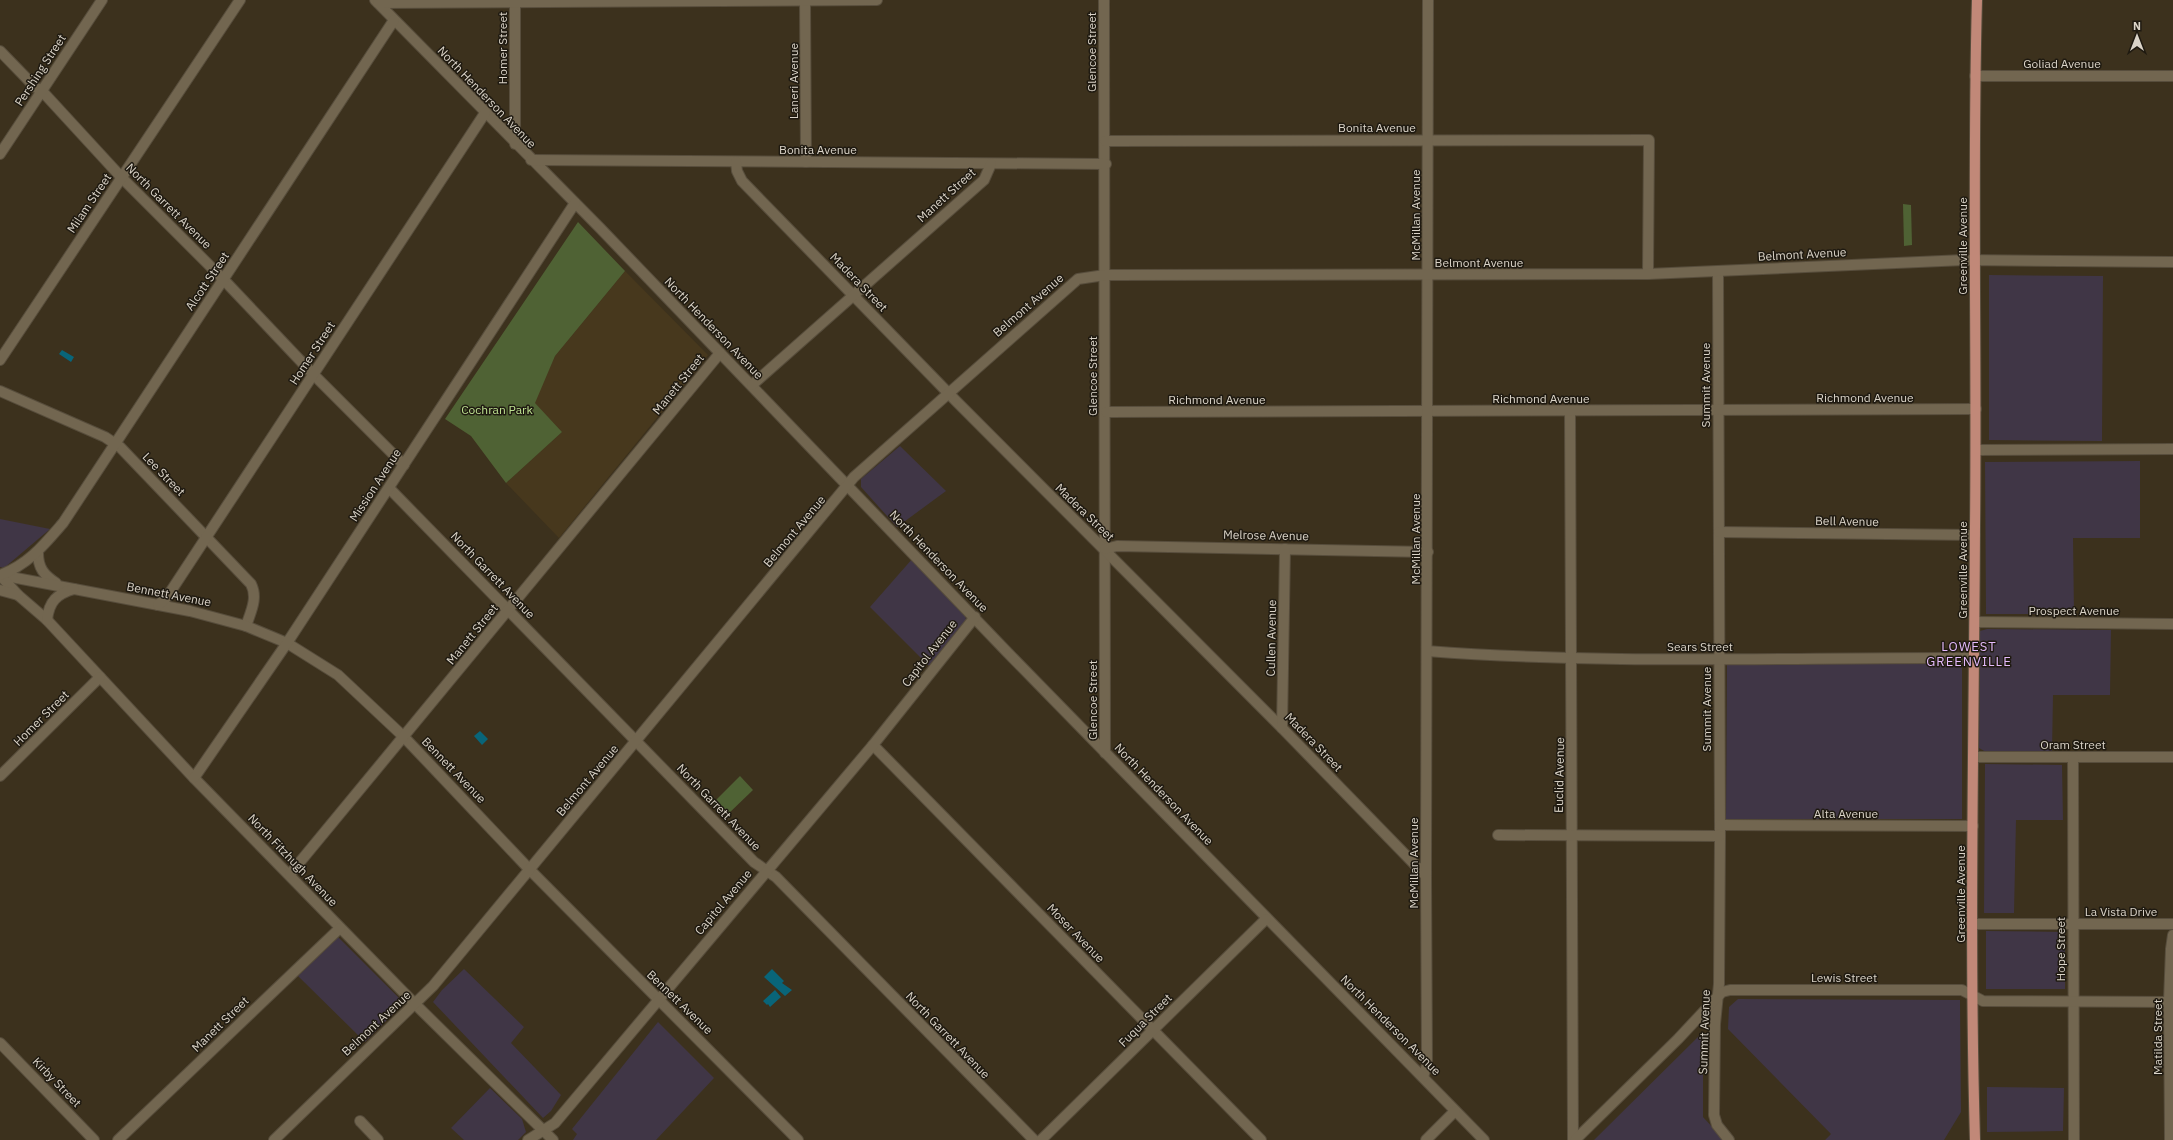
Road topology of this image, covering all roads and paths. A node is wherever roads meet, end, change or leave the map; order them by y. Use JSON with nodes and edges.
{"nodes":[{"id":1,"x":102,"y":0,"type":"edge"},
{"id":2,"x":240,"y":0,"type":"edge"},
{"id":3,"x":805,"y":0,"type":"edge"},
{"id":4,"x":876,"y":0,"type":"edge"},
{"id":5,"x":1104,"y":0,"type":"edge"},
{"id":6,"x":1428,"y":0,"type":"edge"},
{"id":7,"x":1977,"y":0,"type":"edge"},
{"id":8,"x":377,"y":1,"type":"edge"},
{"id":9,"x":515,"y":1,"type":"edge"},
{"id":10,"x":394,"y":20,"type":"junction"},
{"id":11,"x":0,"y":52,"type":"edge"},
{"id":12,"x":1975,"y":76,"type":"junction"},
{"id":13,"x":2173,"y":76,"type":"edge"},
{"id":14,"x":42,"y":91,"type":"junction"},
{"id":15,"x":485,"y":113,"type":"junction"},
{"id":16,"x":1428,"y":140,"type":"junction"},
{"id":17,"x":1105,"y":141,"type":"junction"},
{"id":18,"x":515,"y":144,"type":"junction"},
{"id":19,"x":0,"y":154,"type":"edge"},
{"id":20,"x":531,"y":160,"type":"junction"},
{"id":21,"x":736,"y":162,"type":"junction"},
{"id":22,"x":806,"y":162,"type":"junction"},
{"id":23,"x":991,"y":164,"type":"junction"},
{"id":24,"x":1106,"y":164,"type":"junction"},
{"id":25,"x":122,"y":178,"type":"junction"},
{"id":26,"x":575,"y":204,"type":"junction"},
{"id":27,"x":1974,"y":260,"type":"junction"},
{"id":28,"x":2173,"y":262,"type":"edge"},
{"id":29,"x":1718,"y":272,"type":"junction"},
{"id":30,"x":1648,"y":274,"type":"junction"},
{"id":31,"x":1105,"y":275,"type":"junction"},
{"id":32,"x":1427,"y":275,"type":"junction"},
{"id":33,"x":223,"y":279,"type":"junction"},
{"id":34,"x":853,"y":295,"type":"junction"},
{"id":35,"x":720,"y":353,"type":"junction"},
{"id":36,"x":0,"y":360,"type":"edge"},
{"id":37,"x":313,"y":374,"type":"junction"},
{"id":38,"x":752,"y":385,"type":"junction"},
{"id":39,"x":0,"y":391,"type":"edge"},
{"id":40,"x":948,"y":393,"type":"junction"},
{"id":41,"x":1976,"y":409,"type":"junction"},
{"id":42,"x":1718,"y":410,"type":"junction"},
{"id":43,"x":1570,"y":411,"type":"junction"},
{"id":44,"x":1106,"y":412,"type":"junction"},
{"id":45,"x":1427,"y":412,"type":"junction"},
{"id":46,"x":114,"y":443,"type":"junction"},
{"id":47,"x":1976,"y":450,"type":"junction"},
{"id":48,"x":2173,"y":450,"type":"edge"},
{"id":49,"x":404,"y":465,"type":"junction"},
{"id":50,"x":847,"y":487,"type":"junction"},
{"id":51,"x":389,"y":488,"type":"junction"},
{"id":52,"x":1719,"y":532,"type":"junction"},
{"id":53,"x":206,"y":535,"type":"junction"},
{"id":54,"x":1975,"y":535,"type":"junction"},
{"id":55,"x":1105,"y":549,"type":"junction"},
{"id":56,"x":1285,"y":549,"type":"junction"},
{"id":57,"x":1428,"y":552,"type":"junction"},
{"id":58,"x":38,"y":553,"type":"junction"},
{"id":59,"x":0,"y":575,"type":"edge"},
{"id":60,"x":59,"y":585,"type":"junction"},
{"id":61,"x":74,"y":589,"type":"junction"},
{"id":62,"x":0,"y":590,"type":"edge"},
{"id":63,"x":18,"y":595,"type":"junction"},
{"id":64,"x":158,"y":605,"type":"junction"},
{"id":65,"x":508,"y":610,"type":"junction"},
{"id":66,"x":975,"y":617,"type":"junction"},
{"id":67,"x":47,"y":620,"type":"junction"},
{"id":68,"x":1975,"y":622,"type":"junction"},
{"id":69,"x":2173,"y":624,"type":"edge"},
{"id":70,"x":246,"y":626,"type":"junction"},
{"id":71,"x":288,"y":643,"type":"junction"},
{"id":72,"x":1427,"y":651,"type":"junction"},
{"id":73,"x":1974,"y":658,"type":"junction"},
{"id":74,"x":1572,"y":659,"type":"junction"},
{"id":75,"x":1719,"y":660,"type":"junction"},
{"id":76,"x":100,"y":677,"type":"junction"},
{"id":77,"x":1282,"y":728,"type":"junction"},
{"id":78,"x":404,"y":737,"type":"junction"},
{"id":79,"x":636,"y":742,"type":"junction"},
{"id":80,"x":873,"y":745,"type":"junction"},
{"id":81,"x":1105,"y":753,"type":"junction"},
{"id":82,"x":1973,"y":757,"type":"junction"},
{"id":83,"x":2073,"y":757,"type":"junction"},
{"id":84,"x":2173,"y":757,"type":"edge"},
{"id":85,"x":0,"y":776,"type":"edge"},
{"id":86,"x":194,"y":778,"type":"junction"},
{"id":87,"x":1973,"y":826,"type":"junction"},
{"id":88,"x":1720,"y":831,"type":"junction"},
{"id":89,"x":1498,"y":836,"type":"dead end"},
{"id":90,"x":1571,"y":837,"type":"junction"},
{"id":91,"x":530,"y":870,"type":"junction"},
{"id":92,"x":766,"y":870,"type":"junction"},
{"id":93,"x":290,"y":874,"type":"junction"},
{"id":94,"x":1426,"y":876,"type":"junction"},
{"id":95,"x":1266,"y":919,"type":"junction"},
{"id":96,"x":1973,"y":924,"type":"junction"},
{"id":97,"x":2073,"y":924,"type":"junction"},
{"id":98,"x":2173,"y":924,"type":"edge"},
{"id":99,"x":340,"y":928,"type":"junction"},
{"id":100,"x":2173,"y":935,"type":"edge"},
{"id":101,"x":1972,"y":995,"type":"junction"},
{"id":102,"x":1716,"y":998,"type":"junction"},
{"id":103,"x":658,"y":1000,"type":"junction"},
{"id":104,"x":2073,"y":1001,"type":"junction"},
{"id":105,"x":2171,"y":1002,"type":"edge"},
{"id":106,"x":414,"y":1003,"type":"junction"},
{"id":107,"x":1153,"y":1031,"type":"junction"},
{"id":108,"x":0,"y":1043,"type":"edge"},
{"id":109,"x":1424,"y":1077,"type":"junction"},
{"id":110,"x":1455,"y":1111,"type":"junction"},
{"id":111,"x":360,"y":1121,"type":"dead end"},
{"id":112,"x":544,"y":1130,"type":"junction"},
{"id":113,"x":94,"y":1140,"type":"edge"},
{"id":114,"x":118,"y":1140,"type":"edge"},
{"id":115,"x":274,"y":1140,"type":"edge"},
{"id":116,"x":378,"y":1140,"type":"edge"},
{"id":117,"x":528,"y":1140,"type":"edge"},
{"id":118,"x":553,"y":1140,"type":"edge"},
{"id":119,"x":798,"y":1140,"type":"edge"},
{"id":120,"x":1034,"y":1140,"type":"edge"},
{"id":121,"x":1041,"y":1140,"type":"edge"},
{"id":122,"x":1261,"y":1140,"type":"edge"},
{"id":123,"x":1426,"y":1140,"type":"edge"},
{"id":124,"x":1484,"y":1140,"type":"edge"},
{"id":125,"x":1574,"y":1140,"type":"edge"},
{"id":126,"x":1729,"y":1140,"type":"edge"},
{"id":127,"x":1975,"y":1140,"type":"edge"},
{"id":128,"x":2074,"y":1140,"type":"edge"},
{"id":129,"x":2170,"y":1140,"type":"edge"}],
"edges":[{"from":1,"to":14,"type":"street","name":"Pershing Street"},
{"from":2,"to":25,"type":"street","name":"Milam Street"},
{"from":3,"to":4,"type":"street"},
{"from":3,"to":9,"type":"street"},
{"from":3,"to":22,"type":"street","name":"Laneri Avenue"},
{"from":5,"to":17,"type":"street","name":"Glencoe Street"},
{"from":6,"to":16,"type":"street","name":"McMillan Avenue"},
{"from":7,"to":12,"type":"main road","name":"Greenville Avenue"},
{"from":8,"to":9,"type":"street"},
{"from":8,"to":10,"type":"street","name":"North Henderson Avenue"},
{"from":9,"to":18,"type":"street","name":"Homer Street"},
{"from":10,"to":15,"type":"street","name":"North Henderson Avenue"},
{"from":10,"to":33,"type":"street","name":"Alcott Street"},
{"from":11,"to":14,"type":"street","name":"North Garrett Avenue"},
{"from":12,"to":13,"type":"street","name":"Goliad Avenue"},
{"from":12,"to":27,"type":"main road","name":"Greenville Avenue"},
{"from":14,"to":19,"type":"street","name":"Pershing Street"},
{"from":14,"to":25,"type":"street","name":"North Garrett Avenue"},
{"from":15,"to":18,"type":"street","name":"North Henderson Avenue"},
{"from":15,"to":37,"type":"street","name":"Homer Street"},
{"from":16,"to":17,"type":"street","name":"Bonita Avenue"},
{"from":16,"to":30,"type":"street","name":"Bonita Avenue"},
{"from":16,"to":32,"type":"street","name":"McMillan Avenue"},
{"from":17,"to":24,"type":"street","name":"Glencoe Street"},
{"from":18,"to":20,"type":"street","name":"North Henderson Avenue"},
{"from":20,"to":21,"type":"street","name":"Bonita Avenue"},
{"from":20,"to":26,"type":"street","name":"North Henderson Avenue"},
{"from":21,"to":22,"type":"street","name":"Bonita Avenue"},
{"from":21,"to":34,"type":"street","name":"Madera Street"},
{"from":22,"to":23,"type":"street","name":"Bonita Avenue"},
{"from":23,"to":24,"type":"street","name":"Bonita Avenue"},
{"from":23,"to":34,"type":"street","name":"Manett Street"},
{"from":24,"to":31,"type":"street","name":"Glencoe Street"},
{"from":25,"to":33,"type":"street","name":"North Garrett Avenue"},
{"from":25,"to":36,"type":"street","name":"Milam Street"},
{"from":26,"to":35,"type":"street","name":"North Henderson Avenue"},
{"from":26,"to":49,"type":"street","name":"Mission Avenue"},
{"from":27,"to":28,"type":"street","name":"Belmont Avenue"},
{"from":27,"to":29,"type":"street","name":"Belmont Avenue"},
{"from":27,"to":41,"type":"main road","name":"Greenville Avenue"},
{"from":29,"to":30,"type":"street","name":"Belmont Avenue"},
{"from":29,"to":42,"type":"street","name":"Summit Avenue"},
{"from":30,"to":32,"type":"street","name":"Belmont Avenue"},
{"from":31,"to":32,"type":"street","name":"Belmont Avenue"},
{"from":31,"to":40,"type":"street","name":"Belmont Avenue"},
{"from":31,"to":44,"type":"street","name":"Glencoe Street"},
{"from":32,"to":45,"type":"street","name":"McMillan Avenue"},
{"from":33,"to":37,"type":"street","name":"North Garrett Avenue"},
{"from":33,"to":46,"type":"street","name":"Alcott Street"},
{"from":34,"to":38,"type":"street","name":"Manett Street"},
{"from":34,"to":40,"type":"street","name":"Madera Street"},
{"from":35,"to":38,"type":"street","name":"North Henderson Avenue"},
{"from":35,"to":65,"type":"street","name":"Manett Street"},
{"from":37,"to":49,"type":"street","name":"North Garrett Avenue"},
{"from":37,"to":53,"type":"street","name":"Homer Street"},
{"from":38,"to":50,"type":"street","name":"North Henderson Avenue"},
{"from":39,"to":46,"type":"street","name":"Lee Street"},
{"from":40,"to":50,"type":"street","name":"Belmont Avenue"},
{"from":40,"to":55,"type":"street","name":"Madera Street"},
{"from":41,"to":42,"type":"street","name":"Richmond Avenue"},
{"from":41,"to":47,"type":"main road","name":"Greenville Avenue"},
{"from":42,"to":43,"type":"street","name":"Richmond Avenue"},
{"from":42,"to":52,"type":"street","name":"Summit Avenue"},
{"from":43,"to":45,"type":"street","name":"Richmond Avenue"},
{"from":43,"to":74,"type":"street","name":"Euclid Avenue"},
{"from":44,"to":45,"type":"street","name":"Richmond Avenue"},
{"from":44,"to":55,"type":"street","name":"Glencoe Street"},
{"from":45,"to":57,"type":"street","name":"McMillan Avenue"},
{"from":46,"to":53,"type":"street","name":"Lee Street"},
{"from":46,"to":58,"type":"street","name":"Alcott Street"},
{"from":47,"to":48,"type":"street"},
{"from":47,"to":54,"type":"main road","name":"Greenville Avenue"},
{"from":49,"to":51,"type":"street","name":"Mission Avenue"},
{"from":50,"to":66,"type":"street","name":"North Henderson Avenue"},
{"from":50,"to":79,"type":"street","name":"Belmont Avenue"},
{"from":51,"to":65,"type":"street","name":"North Garrett Avenue"},
{"from":51,"to":71,"type":"street","name":"Mission Avenue"},
{"from":52,"to":54,"type":"street","name":"Bell Avenue"},
{"from":52,"to":75,"type":"street","name":"Summit Avenue"},
{"from":53,"to":64,"type":"street","name":"Homer Street"},
{"from":53,"to":70,"type":"street","name":"Lee Street"},
{"from":54,"to":68,"type":"main road","name":"Greenville Avenue"},
{"from":55,"to":56,"type":"street","name":"Melrose Avenue"},
{"from":55,"to":77,"type":"street","name":"Madera Street"},
{"from":55,"to":81,"type":"street","name":"Glencoe Street"},
{"from":56,"to":57,"type":"street","name":"Melrose Avenue"},
{"from":56,"to":77,"type":"street","name":"Cullen Avenue"},
{"from":57,"to":72,"type":"street","name":"McMillan Avenue"},
{"from":58,"to":59,"type":"street","name":"Alcott Street"},
{"from":58,"to":60,"type":"street"},
{"from":59,"to":60,"type":"street","name":"Bennett Avenue"},
{"from":59,"to":63,"type":"street","name":"North Fitzhugh Avenue"},
{"from":60,"to":61,"type":"street","name":"Bennett Avenue"},
{"from":61,"to":64,"type":"street","name":"Bennett Avenue"},
{"from":61,"to":67,"type":"street"},
{"from":62,"to":63,"type":"street","name":"North Fitzhugh Avenue"},
{"from":63,"to":67,"type":"street","name":"North Fitzhugh Avenue"},
{"from":64,"to":70,"type":"street","name":"Bennett Avenue"},
{"from":65,"to":78,"type":"street","name":"Manett Street"},
{"from":65,"to":79,"type":"street","name":"North Garrett Avenue"},
{"from":66,"to":80,"type":"street","name":"Capitol Avenue"},
{"from":66,"to":81,"type":"street","name":"North Henderson Avenue"},
{"from":67,"to":76,"type":"street","name":"North Fitzhugh Avenue"},
{"from":68,"to":69,"type":"street","name":"Prospect Avenue"},
{"from":68,"to":73,"type":"main road","name":"Greenville Avenue"},
{"from":70,"to":71,"type":"street","name":"Bennett Avenue"},
{"from":71,"to":78,"type":"street","name":"Bennett Avenue"},
{"from":71,"to":86,"type":"street","name":"Mission Avenue"},
{"from":72,"to":74,"type":"street","name":"Sears Street"},
{"from":72,"to":94,"type":"street","name":"McMillan Avenue"},
{"from":73,"to":75,"type":"street","name":"Sears Street"},
{"from":73,"to":82,"type":"main road","name":"Greenville Avenue"},
{"from":74,"to":75,"type":"street","name":"Sears Street"},
{"from":74,"to":90,"type":"street","name":"Euclid Avenue"},
{"from":75,"to":88,"type":"street","name":"Summit Avenue"},
{"from":76,"to":85,"type":"street","name":"Homer Street"},
{"from":76,"to":86,"type":"street","name":"North Fitzhugh Avenue"},
{"from":77,"to":94,"type":"street","name":"Madera Street"},
{"from":78,"to":91,"type":"street","name":"Bennett Avenue"},
{"from":78,"to":93,"type":"street","name":"Manett Street"},
{"from":79,"to":91,"type":"street","name":"Belmont Avenue"},
{"from":79,"to":92,"type":"street","name":"North Garrett Avenue"},
{"from":80,"to":92,"type":"street","name":"Capitol Avenue"},
{"from":80,"to":107,"type":"street","name":"Moser Avenue"},
{"from":81,"to":95,"type":"street","name":"North Henderson Avenue"},
{"from":82,"to":83,"type":"street","name":"Oram Street"},
{"from":82,"to":87,"type":"main road","name":"Greenville Avenue"},
{"from":83,"to":84,"type":"street","name":"Oram Street"},
{"from":83,"to":97,"type":"street","name":"Hope Street"},
{"from":86,"to":93,"type":"street","name":"North Fitzhugh Avenue"},
{"from":87,"to":88,"type":"street","name":"Alta Avenue"},
{"from":87,"to":96,"type":"main road","name":"Greenville Avenue"},
{"from":88,"to":90,"type":"street","name":"Alta Avenue"},
{"from":88,"to":102,"type":"street","name":"Summit Avenue"},
{"from":89,"to":90,"type":"street","name":"Alta Avenue"},
{"from":90,"to":125,"type":"street","name":"Euclid Avenue"},
{"from":91,"to":103,"type":"street","name":"Bennett Avenue"},
{"from":91,"to":106,"type":"street","name":"Belmont Avenue"},
{"from":92,"to":103,"type":"street","name":"Capitol Avenue"},
{"from":92,"to":120,"type":"street","name":"North Garrett Avenue"},
{"from":93,"to":99,"type":"street","name":"North Fitzhugh Avenue"},
{"from":94,"to":109,"type":"street","name":"McMillan Avenue"},
{"from":95,"to":107,"type":"street","name":"Fuqua Street"},
{"from":95,"to":109,"type":"street","name":"North Henderson Avenue"},
{"from":96,"to":97,"type":"street","name":"La Vista Drive"},
{"from":96,"to":101,"type":"main road","name":"Greenville Avenue"},
{"from":97,"to":98,"type":"street","name":"La Vista Drive"},
{"from":97,"to":104,"type":"street","name":"Hope Street"},
{"from":99,"to":106,"type":"street","name":"North Fitzhugh Avenue"},
{"from":99,"to":114,"type":"street","name":"Manett Street"},
{"from":100,"to":105,"type":"street","name":"Matilda Street"},
{"from":101,"to":102,"type":"street","name":"Lewis Street"},
{"from":101,"to":104,"type":"street","name":"Lewis Street"},
{"from":101,"to":127,"type":"main road","name":"Greenville Avenue"},
{"from":102,"to":125,"type":"street","name":"Lewis Street"},
{"from":102,"to":126,"type":"street","name":"Summit Avenue"},
{"from":103,"to":112,"type":"street","name":"Capitol Avenue"},
{"from":103,"to":119,"type":"street","name":"Bennett Avenue"},
{"from":104,"to":105,"type":"street","name":"Lewis Street"},
{"from":104,"to":128,"type":"street","name":"Hope Street"},
{"from":105,"to":129,"type":"street","name":"Matilda Street"},
{"from":106,"to":112,"type":"street","name":"North Fitzhugh Avenue"},
{"from":106,"to":115,"type":"street","name":"Belmont Avenue"},
{"from":107,"to":121,"type":"street","name":"Fuqua Street"},
{"from":107,"to":122,"type":"street","name":"Moser Avenue"},
{"from":108,"to":113,"type":"street","name":"Kirby Street"},
{"from":109,"to":110,"type":"street","name":"North Henderson Avenue"},
{"from":110,"to":123,"type":"street"},
{"from":110,"to":124,"type":"street","name":"North Henderson Avenue"},
{"from":111,"to":116,"type":"street"},
{"from":112,"to":117,"type":"street","name":"Capitol Avenue"},
{"from":112,"to":118,"type":"street","name":"North Fitzhugh Avenue"}]}
